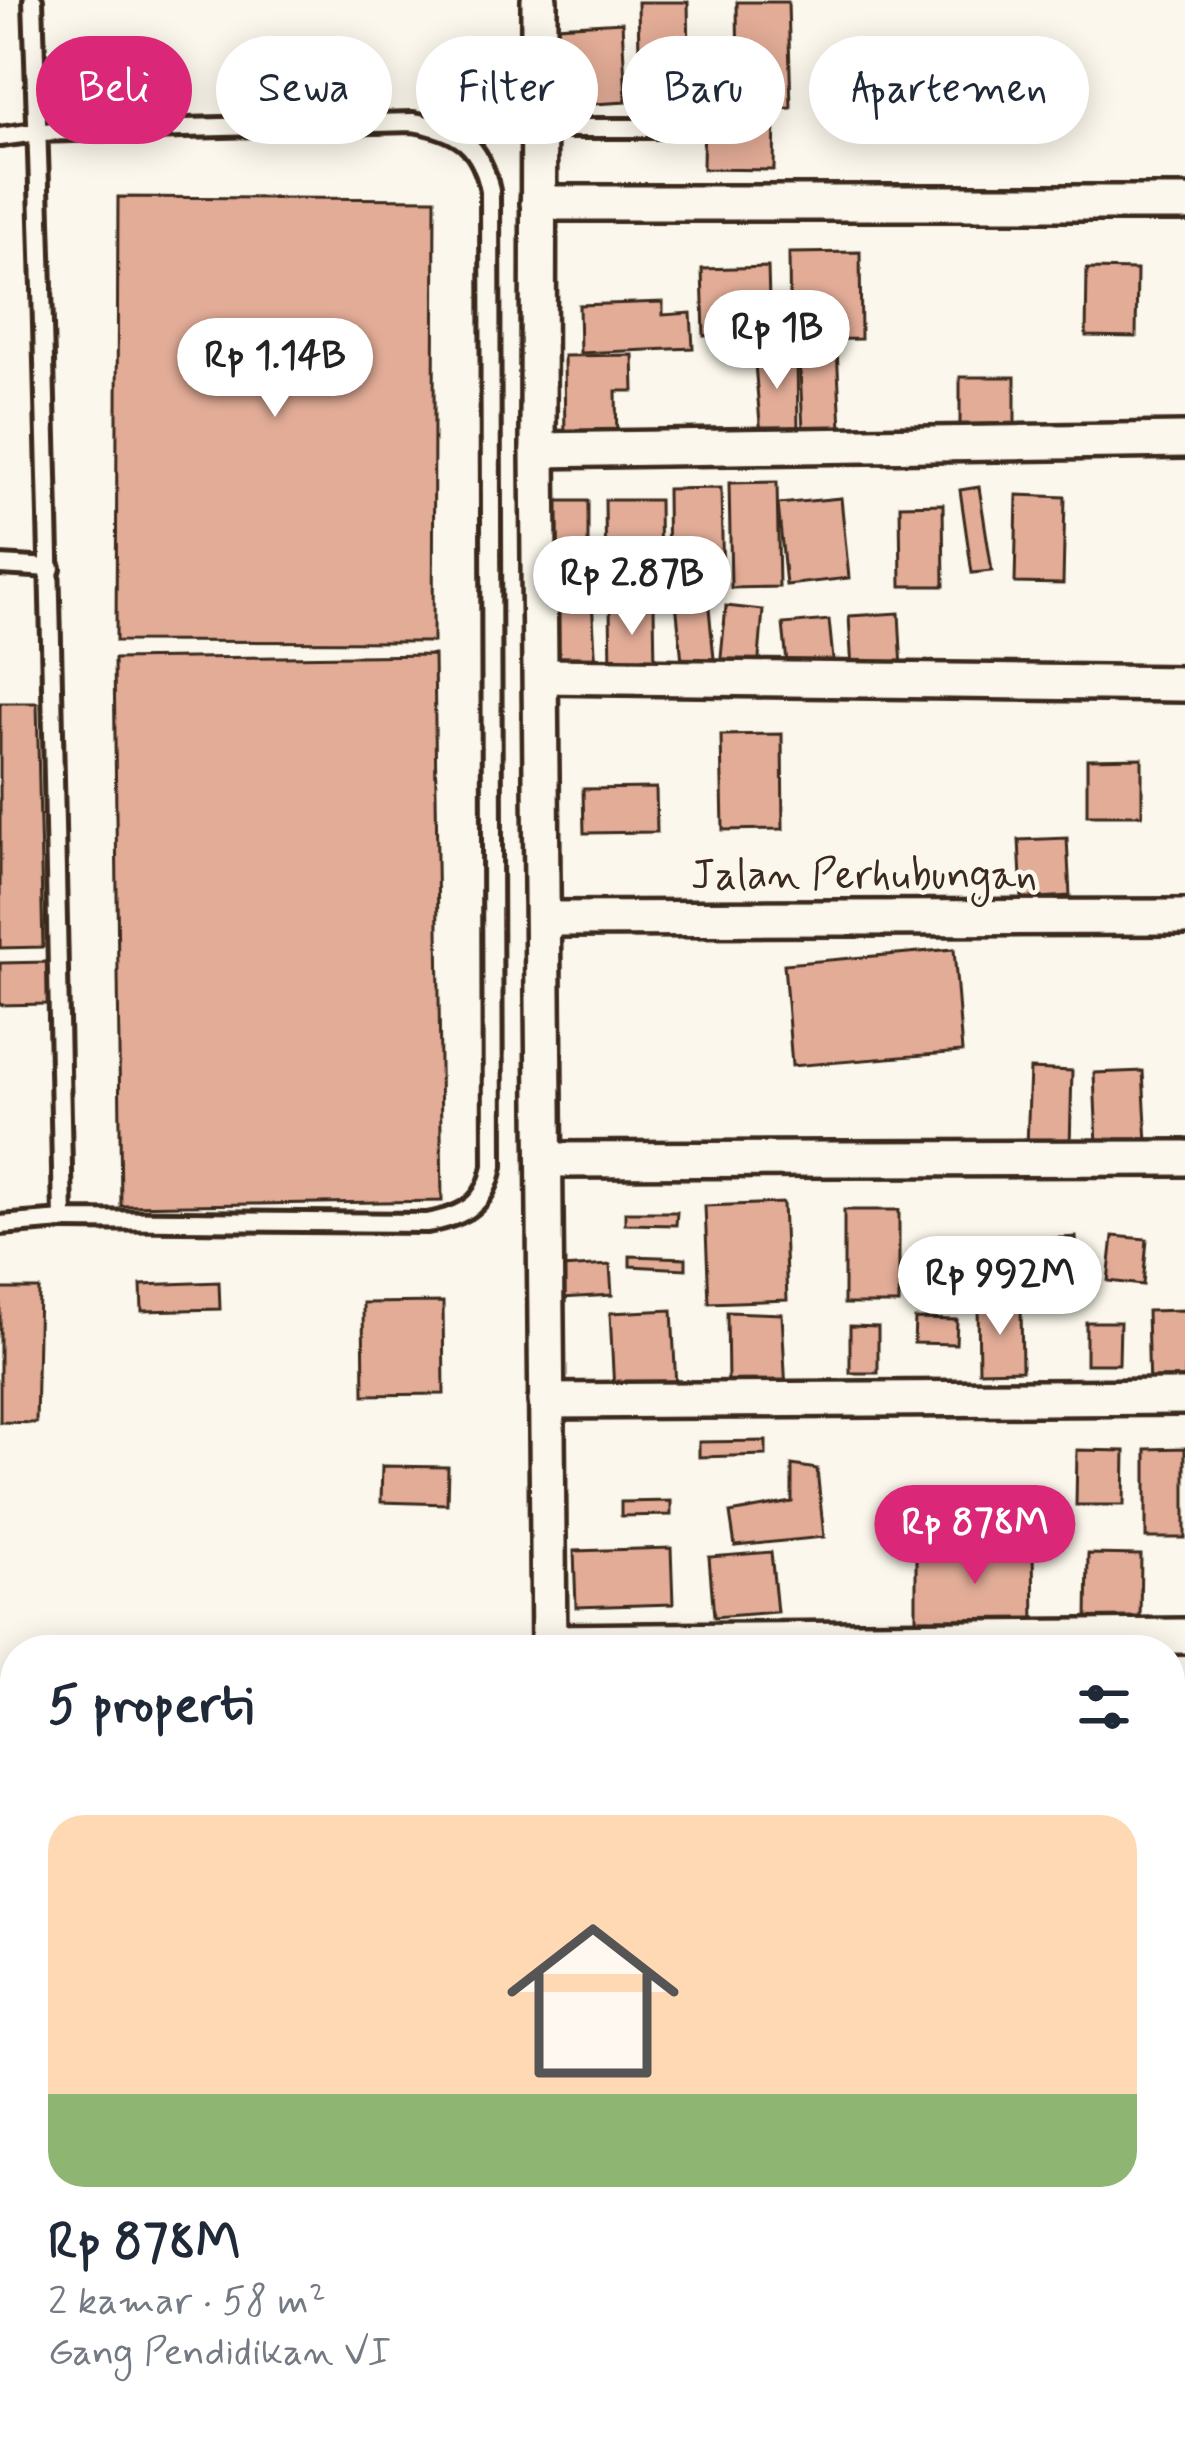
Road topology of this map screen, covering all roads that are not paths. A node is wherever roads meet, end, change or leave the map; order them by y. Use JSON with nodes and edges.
{"nodes":[{"id":1,"x":33,"y":0,"type":"edge"},
{"id":2,"x":539,"y":0,"type":"edge"},
{"id":3,"x":539,"y":36,"type":"edge"},
{"id":4,"x":192,"y":128,"type":"edge"},
{"id":5,"x":36,"y":132,"type":"joint"},
{"id":6,"x":0,"y":137,"type":"edge"},
{"id":7,"x":36,"y":144,"type":"edge"},
{"id":8,"x":539,"y":144,"type":"edge"},
{"id":9,"x":538,"y":203,"type":"junction"},
{"id":10,"x":1185,"y":203,"type":"edge"},
{"id":11,"x":1185,"y":440,"type":"edge"},
{"id":12,"x":538,"y":450,"type":"junction"},
{"id":13,"x":0,"y":565,"type":"edge"},
{"id":14,"x":51,"y":568,"type":"junction"},
{"id":15,"x":541,"y":676,"type":"junction"},
{"id":16,"x":1185,"y":683,"type":"edge"},
{"id":17,"x":1185,"y":917,"type":"edge"},
{"id":18,"x":544,"y":919,"type":"junction"},
{"id":19,"x":1185,"y":1158,"type":"edge"},
{"id":20,"x":546,"y":1160,"type":"junction"},
{"id":21,"x":63,"y":1220,"type":"junction"},
{"id":22,"x":0,"y":1225,"type":"edge"},
{"id":23,"x":1185,"y":1397,"type":"edge"},
{"id":24,"x":546,"y":1401,"type":"junction"},
{"id":25,"x":549,"y":1635,"type":"edge"}],
"edges":[{"from":1,"to":5,"type":"lane"},
{"from":2,"to":3,"type":"street"},
{"from":4,"to":21,"type":"lane"},
{"from":5,"to":6,"type":"lane"},
{"from":7,"to":14,"type":"lane"},
{"from":8,"to":9,"type":"street"},
{"from":9,"to":10,"type":"street"},
{"from":9,"to":12,"type":"street"},
{"from":11,"to":12,"type":"street"},
{"from":12,"to":15,"type":"street"},
{"from":13,"to":14,"type":"lane"},
{"from":14,"to":21,"type":"lane"},
{"from":15,"to":16,"type":"street"},
{"from":15,"to":18,"type":"street"},
{"from":17,"to":18,"type":"street","name":"Jalan Perhubungan"},
{"from":18,"to":20,"type":"street"},
{"from":19,"to":20,"type":"street"},
{"from":20,"to":24,"type":"street"},
{"from":21,"to":22,"type":"lane"},
{"from":23,"to":24,"type":"street"},
{"from":24,"to":25,"type":"street"}]}
